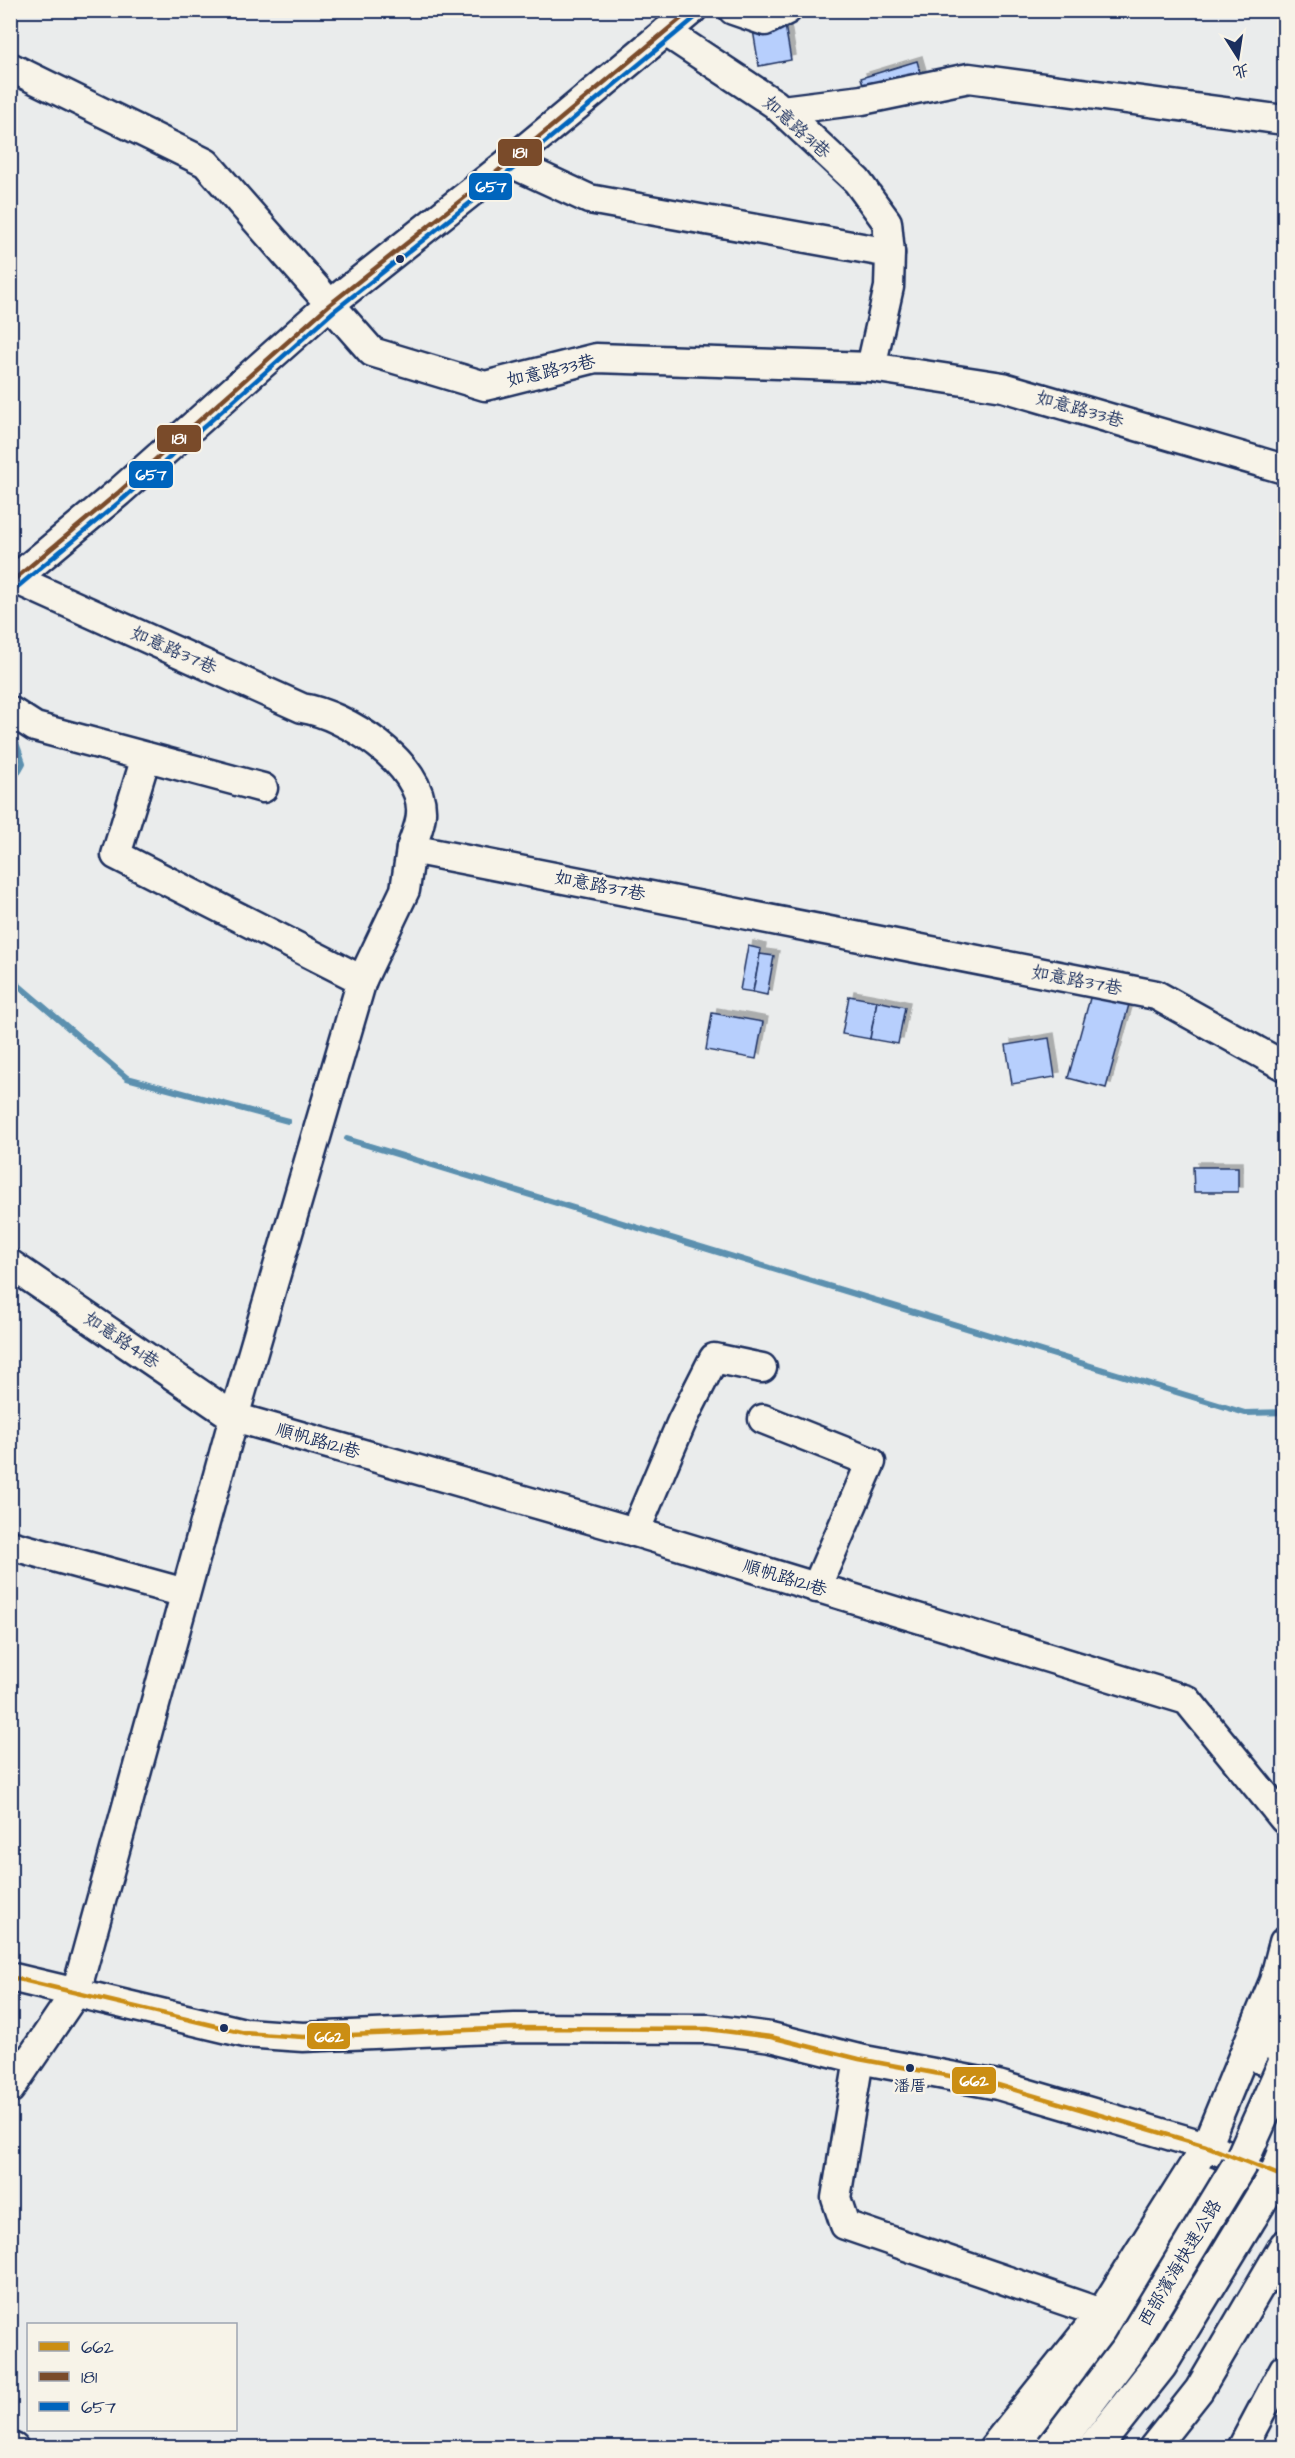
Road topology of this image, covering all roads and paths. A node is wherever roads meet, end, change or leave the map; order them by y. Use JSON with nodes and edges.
{"nodes":[{"id":1,"x":692,"y":10,"type":"edge"},
{"id":2,"x":733,"y":10,"type":"edge"},
{"id":3,"x":787,"y":10,"type":"edge"},
{"id":4,"x":666,"y":32,"type":"junction"},
{"id":5,"x":10,"y":67,"type":"edge"},
{"id":6,"x":782,"y":110,"type":"junction"},
{"id":7,"x":1284,"y":120,"type":"edge"},
{"id":8,"x":509,"y":162,"type":"junction"},
{"id":9,"x":890,"y":253,"type":"junction"},
{"id":10,"x":329,"y":305,"type":"junction"},
{"id":11,"x":871,"y":367,"type":"junction"},
{"id":12,"x":1284,"y":470,"type":"edge"},
{"id":13,"x":13,"y":581,"type":"edge"},
{"id":14,"x":10,"y":711,"type":"edge"},
{"id":15,"x":146,"y":757,"type":"junction"},
{"id":16,"x":263,"y":788,"type":"dead end"},
{"id":17,"x":411,"y":849,"type":"junction"},
{"id":18,"x":362,"y":980,"type":"junction"},
{"id":19,"x":1284,"y":1066,"type":"edge"},
{"id":20,"x":10,"y":1264,"type":"edge"},
{"id":21,"x":762,"y":1368,"type":"dead end"},
{"id":22,"x":234,"y":1416,"type":"junction"},
{"id":23,"x":763,"y":1419,"type":"dead end"},
{"id":24,"x":635,"y":1532,"type":"junction"},
{"id":25,"x":10,"y":1545,"type":"edge"},
{"id":26,"x":816,"y":1588,"type":"junction"},
{"id":27,"x":185,"y":1593,"type":"junction"},
{"id":28,"x":1284,"y":1819,"type":"edge"},
{"id":29,"x":1284,"y":1942,"type":"edge"},
{"id":30,"x":10,"y":1977,"type":"edge"},
{"id":31,"x":76,"y":1992,"type":"junction"},
{"id":32,"x":1284,"y":2010,"type":"edge"},
{"id":33,"x":859,"y":2059,"type":"junction"},
{"id":34,"x":1284,"y":2066,"type":"edge"},
{"id":35,"x":10,"y":2089,"type":"edge"},
{"id":36,"x":1214,"y":2150,"type":"junction"},
{"id":37,"x":1284,"y":2156,"type":"edge"},
{"id":38,"x":1284,"y":2177,"type":"edge"},
{"id":39,"x":1284,"y":2245,"type":"edge"},
{"id":40,"x":1101,"y":2313,"type":"junction"},
{"id":41,"x":1284,"y":2369,"type":"edge"},
{"id":42,"x":993,"y":2448,"type":"edge"},
{"id":43,"x":1028,"y":2448,"type":"edge"},
{"id":44,"x":1053,"y":2448,"type":"edge"},
{"id":45,"x":1094,"y":2448,"type":"edge"},
{"id":46,"x":1153,"y":2448,"type":"edge"},
{"id":47,"x":1242,"y":2448,"type":"edge"}],
"edges":[{"from":1,"to":4,"type":"street"},
{"from":2,"to":3,"type":"street"},
{"from":4,"to":6,"type":"street","name":"如意路31巷"},
{"from":4,"to":8,"type":"street"},
{"from":5,"to":10,"type":"street","name":"如意路33巷"},
{"from":6,"to":7,"type":"street"},
{"from":6,"to":9,"type":"street","name":"如意路31巷"},
{"from":8,"to":9,"type":"street"},
{"from":8,"to":10,"type":"street"},
{"from":9,"to":11,"type":"street"},
{"from":10,"to":11,"type":"street","name":"如意路33巷"},
{"from":10,"to":13,"type":"street"},
{"from":11,"to":12,"type":"street","name":"如意路33巷"},
{"from":13,"to":17,"type":"street","name":"如意路37巷"},
{"from":14,"to":15,"type":"street"},
{"from":15,"to":16,"type":"street"},
{"from":15,"to":18,"type":"street"},
{"from":17,"to":18,"type":"street"},
{"from":17,"to":19,"type":"street","name":"如意路37巷"},
{"from":18,"to":22,"type":"street"},
{"from":20,"to":22,"type":"street","name":"如意路41巷"},
{"from":21,"to":24,"type":"street"},
{"from":22,"to":24,"type":"street","name":"順帆路121巷"},
{"from":22,"to":27,"type":"street"},
{"from":23,"to":26,"type":"street"},
{"from":24,"to":26,"type":"street","name":"順帆路121巷"},
{"from":25,"to":27,"type":"street"},
{"from":26,"to":28,"type":"street","name":"順帆路121巷"},
{"from":27,"to":31,"type":"street"},
{"from":29,"to":36,"type":"street"},
{"from":30,"to":31,"type":"street"},
{"from":31,"to":33,"type":"street"},
{"from":31,"to":35,"type":"street"},
{"from":32,"to":36,"type":"street"},
{"from":33,"to":36,"type":"street"},
{"from":33,"to":40,"type":"street"},
{"from":34,"to":44,"type":"highway","name":"西部濱海快速公路","bridge":true},
{"from":36,"to":38,"type":"street"},
{"from":36,"to":40,"type":"street"},
{"from":36,"to":43,"type":"street"},
{"from":37,"to":45,"type":"highway","name":"西部濱海快速公路","bridge":true},
{"from":39,"to":46,"type":"street"},
{"from":40,"to":42,"type":"street"},
{"from":41,"to":47,"type":"street"}]}
